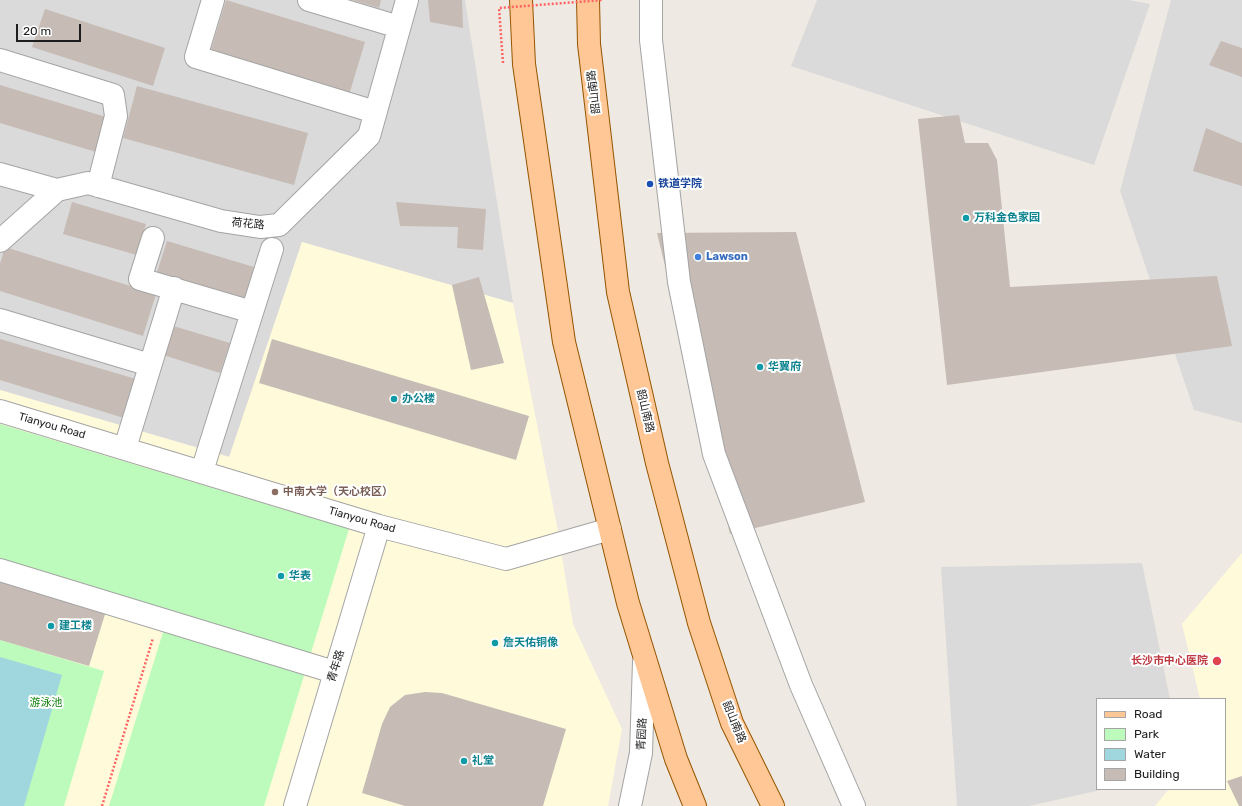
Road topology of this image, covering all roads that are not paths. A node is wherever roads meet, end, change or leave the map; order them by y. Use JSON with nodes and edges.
{"nodes":[{"id":1,"x":213,"y":0,"type":"edge"},
{"id":2,"x":309,"y":0,"type":"edge"},
{"id":3,"x":407,"y":0,"type":"edge"},
{"id":4,"x":521,"y":0,"type":"edge"},
{"id":5,"x":588,"y":0,"type":"edge"},
{"id":6,"x":651,"y":0,"type":"edge"},
{"id":7,"x":389,"y":24,"type":"dead end"},
{"id":8,"x":0,"y":60,"type":"edge"},
{"id":9,"x":375,"y":112,"type":"junction"},
{"id":10,"x":0,"y":174,"type":"edge"},
{"id":11,"x":98,"y":186,"type":"junction"},
{"id":12,"x":57,"y":190,"type":"junction"},
{"id":13,"x":153,"y":238,"type":"dead end"},
{"id":14,"x":0,"y":241,"type":"edge"},
{"id":15,"x":272,"y":249,"type":"dead end"},
{"id":16,"x":174,"y":288,"type":"junction"},
{"id":17,"x":252,"y":312,"type":"junction"},
{"id":18,"x":0,"y":320,"type":"edge"},
{"id":19,"x":150,"y":366,"type":"junction"},
{"id":20,"x":0,"y":411,"type":"edge"},
{"id":21,"x":125,"y":448,"type":"junction"},
{"id":22,"x":202,"y":471,"type":"junction"},
{"id":23,"x":379,"y":526,"type":"junction"},
{"id":24,"x":610,"y":529,"type":"junction"},
{"id":25,"x":0,"y":570,"type":"edge"},
{"id":26,"x":644,"y":660,"type":"junction"},
{"id":27,"x":334,"y":672,"type":"junction"},
{"id":28,"x":300,"y":805,"type":"edge"},
{"id":29,"x":630,"y":806,"type":"edge"},
{"id":30,"x":695,"y":806,"type":"edge"},
{"id":31,"x":773,"y":806,"type":"edge"},
{"id":32,"x":854,"y":806,"type":"edge"}],
"edges":[{"from":1,"to":9,"type":"street"},
{"from":2,"to":7,"type":"street"},
{"from":3,"to":9,"type":"street","name":"荷花路"},
{"from":4,"to":24,"type":"main road"},
{"from":5,"to":31,"type":"main road","name":"韶山南路"},
{"from":6,"to":32,"type":"street"},
{"from":8,"to":11,"type":"street"},
{"from":9,"to":11,"type":"street","name":"荷花路"},
{"from":10,"to":12,"type":"street"},
{"from":11,"to":12,"type":"street","name":"荷花路"},
{"from":12,"to":14,"type":"street"},
{"from":13,"to":16,"type":"street"},
{"from":15,"to":17,"type":"street"},
{"from":16,"to":17,"type":"street"},
{"from":16,"to":19,"type":"street"},
{"from":17,"to":22,"type":"street"},
{"from":18,"to":19,"type":"street"},
{"from":19,"to":21,"type":"street"},
{"from":20,"to":21,"type":"street","name":"Tianyou Road"},
{"from":21,"to":22,"type":"street","name":"Tianyou Road"},
{"from":22,"to":23,"type":"street","name":"Tianyou Road"},
{"from":23,"to":24,"type":"street","name":"Tianyou Road"},
{"from":23,"to":27,"type":"street","name":"青年路"},
{"from":24,"to":26,"type":"main road"},
{"from":25,"to":27,"type":"street"},
{"from":26,"to":29,"type":"street","name":"青园路"},
{"from":26,"to":30,"type":"main road"},
{"from":27,"to":28,"type":"street","name":"青年路"}]}
